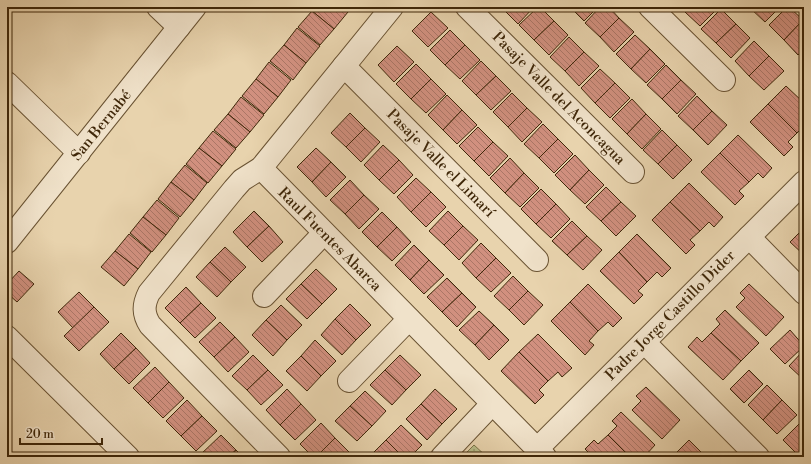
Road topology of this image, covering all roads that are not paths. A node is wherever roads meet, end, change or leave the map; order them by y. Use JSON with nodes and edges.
{"nodes":[{"id":1,"x":158,"y":7,"type":"edge"},
{"id":2,"x":195,"y":7,"type":"edge"},
{"id":3,"x":392,"y":7,"type":"edge"},
{"id":4,"x":467,"y":7,"type":"edge"},
{"id":5,"x":650,"y":7,"type":"edge"},
{"id":6,"x":179,"y":27,"type":"junction"},
{"id":7,"x":344,"y":66,"type":"junction"},
{"id":8,"x":724,"y":80,"type":"dead end"},
{"id":9,"x":7,"y":83,"type":"edge"},
{"id":10,"x":79,"y":153,"type":"junction"},
{"id":11,"x":261,"y":168,"type":"junction"},
{"id":12,"x":633,"y":172,"type":"dead end"},
{"id":13,"x":804,"y":182,"type":"edge"},
{"id":14,"x":324,"y":233,"type":"junction"},
{"id":15,"x":749,"y":237,"type":"junction"},
{"id":16,"x":7,"y":242,"type":"edge"},
{"id":17,"x":537,"y":260,"type":"dead end"},
{"id":18,"x":804,"y":293,"type":"edge"},
{"id":19,"x":264,"y":296,"type":"dead end"},
{"id":20,"x":409,"y":319,"type":"junction"},
{"id":21,"x":7,"y":337,"type":"edge"},
{"id":22,"x":644,"y":342,"type":"junction"},
{"id":23,"x":349,"y":381,"type":"dead end"},
{"id":24,"x":492,"y":404,"type":"junction"},
{"id":25,"x":541,"y":453,"type":"edge"},
{"id":26,"x":128,"y":457,"type":"edge"},
{"id":27,"x":279,"y":457,"type":"edge"},
{"id":28,"x":442,"y":457,"type":"edge"},
{"id":29,"x":758,"y":457,"type":"edge"}],
"edges":[{"from":1,"to":6,"type":"street"},
{"from":2,"to":6,"type":"street","name":"San Bernabé"},
{"from":3,"to":7,"type":"street"},
{"from":4,"to":12,"type":"street","name":"Pasaje Valle del Aconcagua"},
{"from":5,"to":8,"type":"street"},
{"from":6,"to":10,"type":"street","name":"San Bernabé"},
{"from":7,"to":11,"type":"street"},
{"from":7,"to":17,"type":"street","name":"Pasaje Valle el Limarí"},
{"from":9,"to":10,"type":"street"},
{"from":10,"to":16,"type":"street","name":"San Bernabé"},
{"from":11,"to":14,"type":"street","name":"Raul Fuentes Abarca"},
{"from":11,"to":27,"type":"street"},
{"from":13,"to":15,"type":"street","name":"Padre Jorge Castillo Dider"},
{"from":14,"to":19,"type":"street"},
{"from":14,"to":20,"type":"street","name":"Raul Fuentes Abarca"},
{"from":15,"to":18,"type":"street"},
{"from":15,"to":22,"type":"street","name":"Padre Jorge Castillo Dider"},
{"from":20,"to":23,"type":"street"},
{"from":20,"to":24,"type":"street","name":"Raul Fuentes Abarca"},
{"from":21,"to":26,"type":"street"},
{"from":22,"to":25,"type":"street","name":"Padre Jorge Castillo Dider"},
{"from":22,"to":29,"type":"street"},
{"from":24,"to":25,"type":"street","name":"Raul Fuentes Abarca"},
{"from":24,"to":28,"type":"street"}]}
